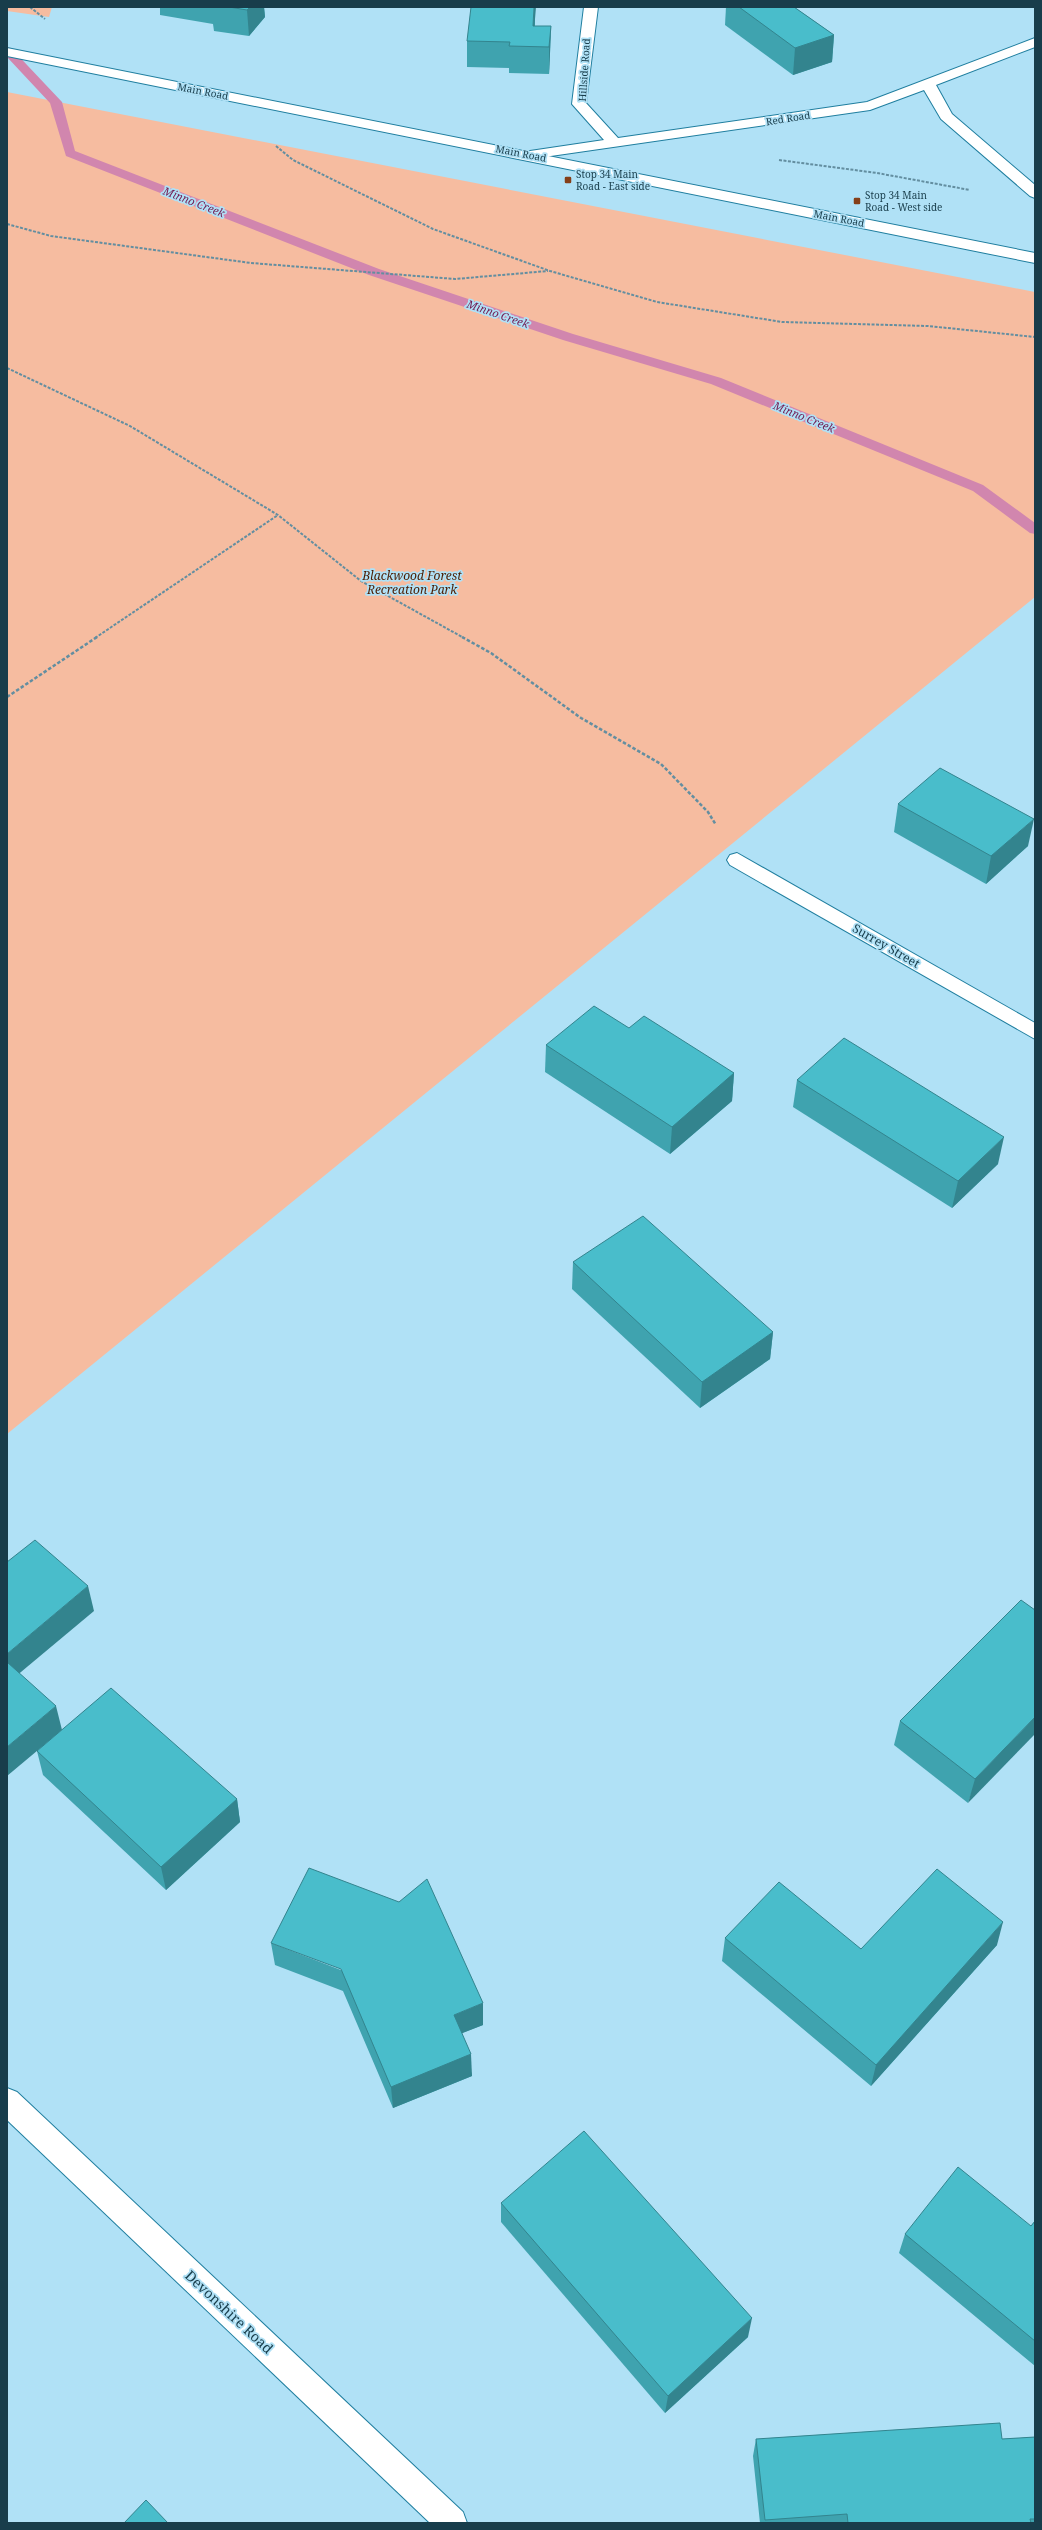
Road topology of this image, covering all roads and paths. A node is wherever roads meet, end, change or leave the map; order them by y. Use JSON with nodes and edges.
{"nodes":[{"id":1,"x":591,"y":7,"type":"edge"},
{"id":2,"x":1035,"y":42,"type":"edge"},
{"id":3,"x":7,"y":52,"type":"edge"},
{"id":4,"x":928,"y":84,"type":"junction"},
{"id":5,"x":616,"y":144,"type":"junction"},
{"id":6,"x":275,"y":146,"type":"dead end"},
{"id":7,"x":530,"y":155,"type":"junction"},
{"id":8,"x":1035,"y":193,"type":"edge"},
{"id":9,"x":7,"y":224,"type":"edge"},
{"id":10,"x":1035,"y":258,"type":"edge"},
{"id":11,"x":550,"y":271,"type":"junction"},
{"id":12,"x":1035,"y":337,"type":"edge"},
{"id":13,"x":7,"y":368,"type":"edge"},
{"id":14,"x":278,"y":515,"type":"junction"},
{"id":15,"x":7,"y":697,"type":"edge"},
{"id":16,"x":737,"y":860,"type":"joint"},
{"id":17,"x":1035,"y":1032,"type":"edge"},
{"id":18,"x":7,"y":2101,"type":"edge"},
{"id":19,"x":452,"y":2523,"type":"edge"}],
"edges":[{"from":1,"to":5,"type":"street","name":"Hillside Road"},
{"from":2,"to":4,"type":"street","name":"Red Road"},
{"from":3,"to":7,"type":"street","name":"Main Road"},
{"from":4,"to":5,"type":"street","name":"Red Road"},
{"from":4,"to":8,"type":"street"},
{"from":5,"to":7,"type":"street","name":"Red Road"},
{"from":6,"to":11,"type":"path"},
{"from":7,"to":10,"type":"street","name":"Main Road"},
{"from":9,"to":11,"type":"path"},
{"from":11,"to":12,"type":"path"},
{"from":13,"to":14,"type":"path"},
{"from":14,"to":15,"type":"path"},
{"from":14,"to":16,"type":"path"},
{"from":16,"to":17,"type":"street","name":"Surrey Street"},
{"from":18,"to":19,"type":"street","name":"Devonshire Road"}]}
